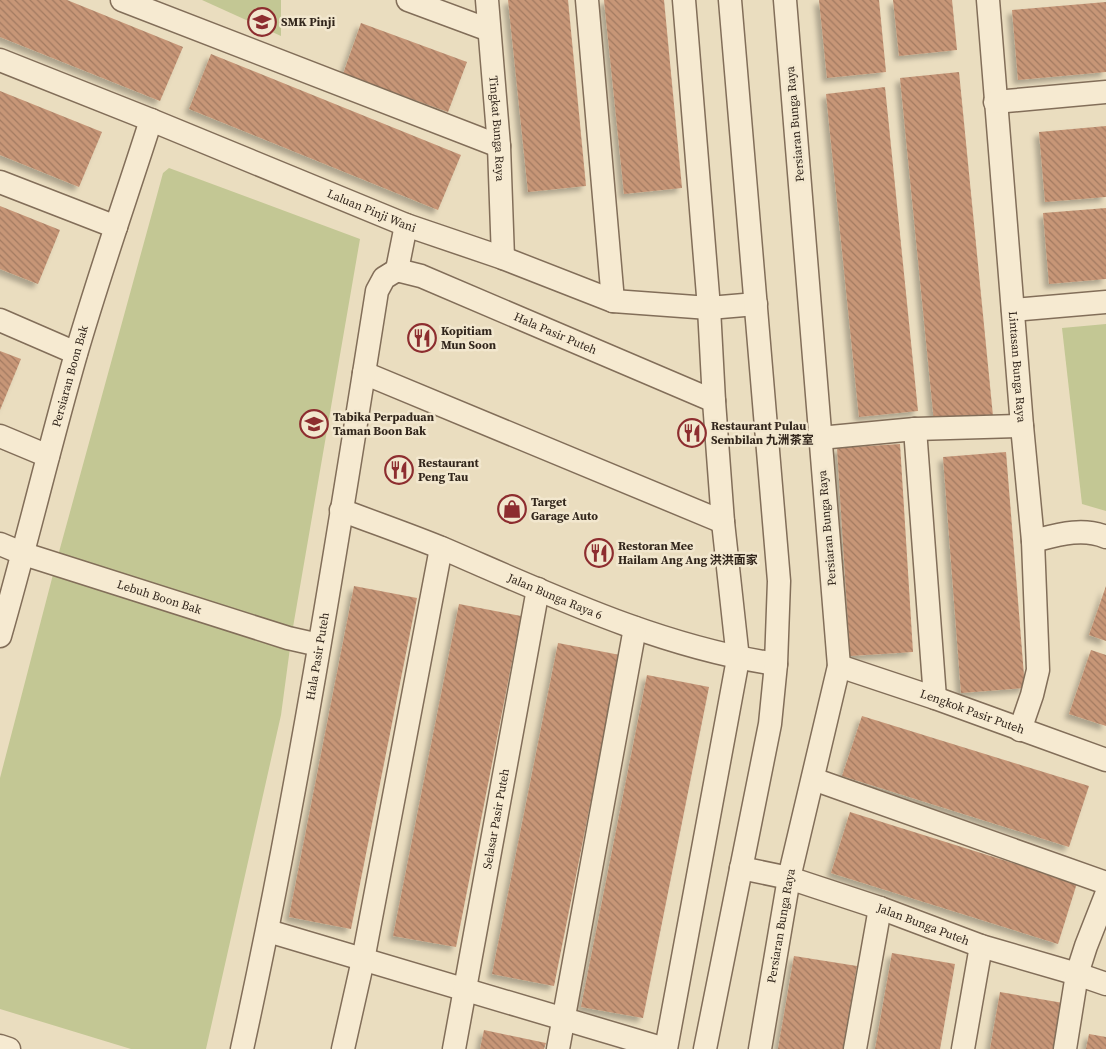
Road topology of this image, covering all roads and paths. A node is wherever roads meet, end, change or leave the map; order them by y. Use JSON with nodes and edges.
{"nodes":[{"id":1,"x":122,"y":0,"type":"edge"},
{"id":2,"x":408,"y":0,"type":"edge"},
{"id":3,"x":487,"y":0,"type":"edge"},
{"id":4,"x":587,"y":0,"type":"edge"},
{"id":5,"x":684,"y":0,"type":"edge"},
{"id":6,"x":730,"y":0,"type":"edge"},
{"id":7,"x":785,"y":0,"type":"edge"},
{"id":8,"x":988,"y":0,"type":"edge"},
{"id":9,"x":490,"y":30,"type":"junction"},
{"id":10,"x":0,"y":60,"type":"edge"},
{"id":11,"x":1106,"y":92,"type":"edge"},
{"id":12,"x":995,"y":102,"type":"junction"},
{"id":13,"x":151,"y":120,"type":"junction"},
{"id":14,"x":499,"y":146,"type":"junction"},
{"id":15,"x":0,"y":182,"type":"edge"},
{"id":16,"x":406,"y":225,"type":"junction"},
{"id":17,"x":116,"y":227,"type":"junction"},
{"id":18,"x":503,"y":258,"type":"junction"},
{"id":19,"x":397,"y":270,"type":"junction"},
{"id":20,"x":613,"y":301,"type":"junction"},
{"id":21,"x":1106,"y":302,"type":"edge"},
{"id":22,"x":756,"y":304,"type":"junction"},
{"id":23,"x":709,"y":308,"type":"junction"},
{"id":24,"x":1013,"y":310,"type":"junction"},
{"id":25,"x":0,"y":320,"type":"edge"},
{"id":26,"x":76,"y":353,"type":"junction"},
{"id":27,"x":364,"y":373,"type":"junction"},
{"id":28,"x":714,"y":401,"type":"junction"},
{"id":29,"x":1022,"y":426,"type":"junction"},
{"id":30,"x":915,"y":429,"type":"junction"},
{"id":31,"x":0,"y":436,"type":"edge"},
{"id":32,"x":820,"y":438,"type":"junction"},
{"id":33,"x":48,"y":456,"type":"junction"},
{"id":34,"x":341,"y":510,"type":"junction"},
{"id":35,"x":723,"y":522,"type":"junction"},
{"id":36,"x":1106,"y":537,"type":"edge"},
{"id":37,"x":1033,"y":541,"type":"junction"},
{"id":38,"x":0,"y":544,"type":"edge"},
{"id":39,"x":441,"y":548,"type":"junction"},
{"id":40,"x":24,"y":554,"type":"junction"},
{"id":41,"x":538,"y":589,"type":"junction"},
{"id":42,"x":635,"y":628,"type":"junction"},
{"id":43,"x":0,"y":636,"type":"edge"},
{"id":44,"x":319,"y":645,"type":"junction"},
{"id":45,"x":738,"y":659,"type":"junction"},
{"id":46,"x":776,"y":664,"type":"junction"},
{"id":47,"x":839,"y":666,"type":"junction"},
{"id":48,"x":935,"y":698,"type":"junction"},
{"id":49,"x":1020,"y":730,"type":"junction"},
{"id":50,"x":1106,"y":760,"type":"edge"},
{"id":51,"x":813,"y":778,"type":"junction"},
{"id":52,"x":741,"y":868,"type":"junction"},
{"id":53,"x":789,"y":878,"type":"junction"},
{"id":54,"x":1106,"y":883,"type":"edge"},
{"id":55,"x":1106,"y":895,"type":"edge"},
{"id":56,"x":880,"y":908,"type":"junction"},
{"id":57,"x":268,"y":931,"type":"junction"},
{"id":58,"x":981,"y":946,"type":"junction"},
{"id":59,"x":362,"y":960,"type":"junction"},
{"id":60,"x":1078,"y":974,"type":"junction"},
{"id":61,"x":1106,"y":984,"type":"edge"},
{"id":62,"x":466,"y":990,"type":"junction"},
{"id":63,"x":563,"y":1019,"type":"junction"},
{"id":64,"x":0,"y":1046,"type":"edge"},
{"id":65,"x":9,"y":1049,"type":"edge"},
{"id":66,"x":242,"y":1049,"type":"edge"},
{"id":67,"x":343,"y":1049,"type":"edge"},
{"id":68,"x":454,"y":1049,"type":"edge"},
{"id":69,"x":558,"y":1049,"type":"edge"},
{"id":70,"x":665,"y":1049,"type":"edge"},
{"id":71,"x":704,"y":1049,"type":"edge"},
{"id":72,"x":760,"y":1049,"type":"edge"},
{"id":73,"x":855,"y":1049,"type":"edge"},
{"id":74,"x":963,"y":1049,"type":"edge"},
{"id":75,"x":1065,"y":1049,"type":"edge"}],
"edges":[{"from":1,"to":14,"type":"street"},
{"from":2,"to":9,"type":"street"},
{"from":3,"to":9,"type":"street","name":"Tingkat Bunga Raya"},
{"from":4,"to":20,"type":"street"},
{"from":5,"to":23,"type":"street"},
{"from":6,"to":22,"type":"street"},
{"from":7,"to":32,"type":"street","name":"Persiaran Bunga Raya"},
{"from":8,"to":12,"type":"street","name":"Lintasan Bunga Raya"},
{"from":9,"to":14,"type":"street","name":"Tingkat Bunga Raya"},
{"from":10,"to":13,"type":"street","name":"Laluan Pinji Wani"},
{"from":11,"to":12,"type":"street"},
{"from":12,"to":24,"type":"street","name":"Lintasan Bunga Raya"},
{"from":13,"to":16,"type":"street","name":"Laluan Pinji Wani"},
{"from":13,"to":17,"type":"street","name":"Persiaran Boon Bak"},
{"from":14,"to":18,"type":"street","name":"Tingkat Bunga Raya"},
{"from":15,"to":17,"type":"street"},
{"from":16,"to":18,"type":"street","name":"Laluan Pinji Wani"},
{"from":16,"to":19,"type":"street"},
{"from":17,"to":26,"type":"street","name":"Persiaran Boon Bak"},
{"from":18,"to":20,"type":"street","name":"Laluan Pinji Wani"},
{"from":19,"to":27,"type":"street","name":"Hala Pasir Puteh"},
{"from":19,"to":28,"type":"street","name":"Hala Pasir Puteh"},
{"from":20,"to":23,"type":"street","name":"Laluan Pinji Wani"},
{"from":21,"to":24,"type":"street"},
{"from":22,"to":23,"type":"street","name":"Laluan Pinji Wani"},
{"from":22,"to":46,"type":"street"},
{"from":23,"to":28,"type":"street"},
{"from":24,"to":29,"type":"street","name":"Lintasan Bunga Raya"},
{"from":25,"to":26,"type":"street"},
{"from":26,"to":33,"type":"street","name":"Persiaran Boon Bak"},
{"from":27,"to":34,"type":"street","name":"Hala Pasir Puteh"},
{"from":27,"to":35,"type":"street"},
{"from":28,"to":35,"type":"street"},
{"from":29,"to":30,"type":"street"},
{"from":29,"to":37,"type":"street","name":"Lintasan Bunga Raya"},
{"from":30,"to":32,"type":"street"},
{"from":30,"to":48,"type":"street"},
{"from":31,"to":33,"type":"street"},
{"from":32,"to":47,"type":"street","name":"Persiaran Bunga Raya"},
{"from":33,"to":40,"type":"street","name":"Persiaran Boon Bak"},
{"from":34,"to":39,"type":"street","name":"Jalan Bunga Raya 6"},
{"from":34,"to":44,"type":"street","name":"Hala Pasir Puteh"},
{"from":35,"to":45,"type":"street"},
{"from":36,"to":37,"type":"street"},
{"from":37,"to":49,"type":"street","name":"Lintasan Bunga Raya"},
{"from":38,"to":40,"type":"street","name":"Lebuh Boon Bak"},
{"from":39,"to":41,"type":"street","name":"Jalan Bunga Raya 6"},
{"from":39,"to":59,"type":"street"},
{"from":40,"to":43,"type":"street","name":"Persiaran Boon Bak"},
{"from":40,"to":44,"type":"street","name":"Lebuh Boon Bak"},
{"from":41,"to":42,"type":"street","name":"Jalan Bunga Raya 6"},
{"from":41,"to":62,"type":"street","name":"Selasar Pasir Puteh"},
{"from":42,"to":45,"type":"street","name":"Jalan Bunga Raya 6"},
{"from":42,"to":63,"type":"street"},
{"from":44,"to":57,"type":"street","name":"Hala Pasir Puteh"},
{"from":45,"to":46,"type":"street","name":"Jalan Bunga Raya 6"},
{"from":45,"to":70,"type":"street"},
{"from":46,"to":52,"type":"street"},
{"from":47,"to":48,"type":"street","name":"Lengkok Pasir Puteh"},
{"from":47,"to":51,"type":"street","name":"Persiaran Bunga Raya"},
{"from":48,"to":49,"type":"street","name":"Lengkok Pasir Puteh"},
{"from":49,"to":50,"type":"street","name":"Lengkok Pasir Puteh"},
{"from":51,"to":53,"type":"street","name":"Persiaran Bunga Raya"},
{"from":51,"to":54,"type":"street"},
{"from":52,"to":53,"type":"street","name":"Jalan Bunga Puteh"},
{"from":52,"to":71,"type":"street"},
{"from":53,"to":56,"type":"street","name":"Jalan Bunga Puteh"},
{"from":53,"to":72,"type":"street","name":"Persiaran Bunga Raya"},
{"from":55,"to":60,"type":"street"},
{"from":56,"to":58,"type":"street","name":"Jalan Bunga Puteh"},
{"from":56,"to":73,"type":"street"},
{"from":57,"to":59,"type":"street"},
{"from":57,"to":66,"type":"street","name":"Hala Pasir Puteh"},
{"from":58,"to":60,"type":"street","name":"Jalan Bunga Puteh"},
{"from":58,"to":74,"type":"street"},
{"from":59,"to":62,"type":"street"},
{"from":59,"to":67,"type":"street"},
{"from":60,"to":61,"type":"street","name":"Jalan Bunga Puteh"},
{"from":60,"to":75,"type":"street"},
{"from":62,"to":63,"type":"street"},
{"from":62,"to":68,"type":"street","name":"Selasar Pasir Puteh"},
{"from":63,"to":69,"type":"street"},
{"from":63,"to":70,"type":"street"},
{"from":64,"to":65,"type":"street"}]}
